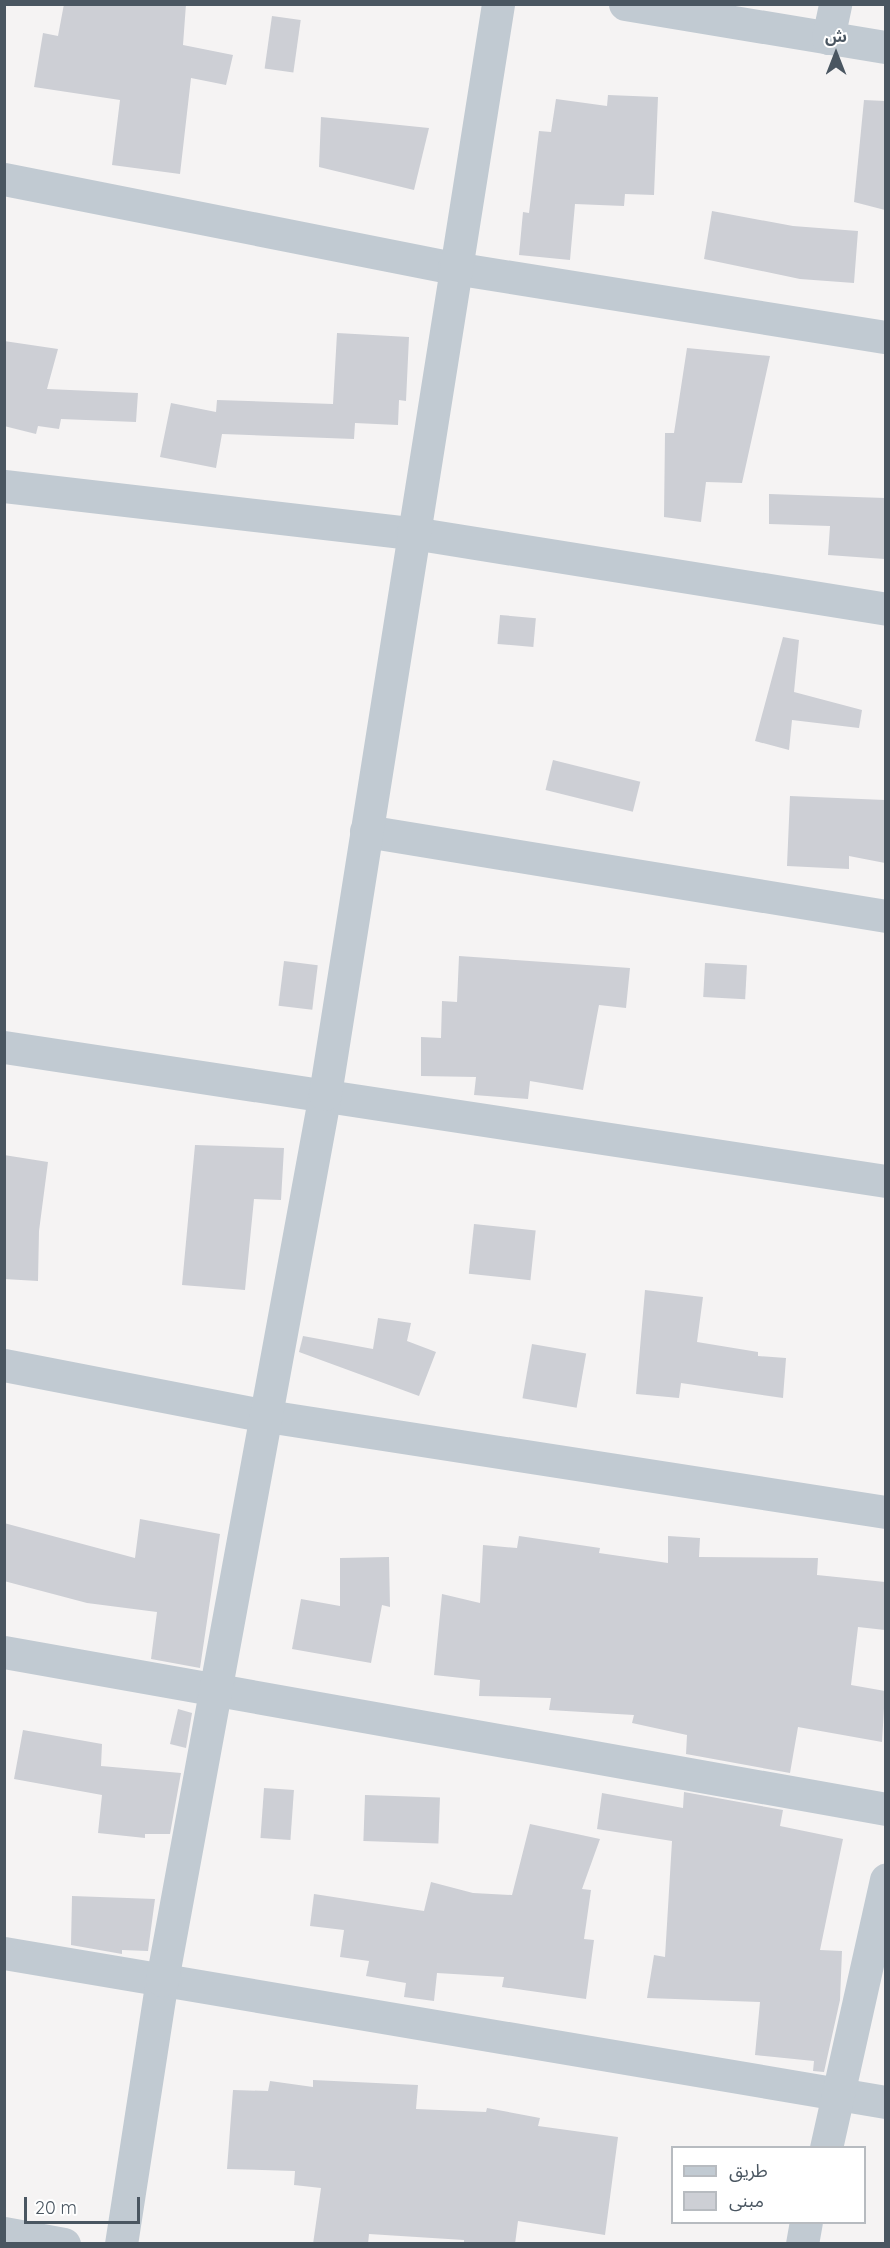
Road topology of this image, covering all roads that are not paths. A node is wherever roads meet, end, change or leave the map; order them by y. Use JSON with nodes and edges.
{"nodes":[{"id":1,"x":498,"y":4,"type":"edge"},
{"id":2,"x":625,"y":4,"type":"edge"},
{"id":3,"x":835,"y":4,"type":"edge"},
{"id":4,"x":828,"y":38,"type":"junction"},
{"id":5,"x":885,"y":47,"type":"edge"},
{"id":6,"x":4,"y":179,"type":"edge"},
{"id":7,"x":454,"y":268,"type":"junction"},
{"id":8,"x":885,"y":337,"type":"edge"},
{"id":9,"x":4,"y":486,"type":"edge"},
{"id":10,"x":413,"y":532,"type":"junction"},
{"id":11,"x":885,"y":609,"type":"edge"},
{"id":12,"x":366,"y":831,"type":"junction"},
{"id":13,"x":885,"y":916,"type":"edge"},
{"id":14,"x":4,"y":1047,"type":"edge"},
{"id":15,"x":325,"y":1094,"type":"junction"},
{"id":16,"x":885,"y":1181,"type":"edge"},
{"id":17,"x":4,"y":1365,"type":"edge"},
{"id":18,"x":267,"y":1416,"type":"junction"},
{"id":19,"x":885,"y":1512,"type":"edge"},
{"id":20,"x":4,"y":1652,"type":"edge"},
{"id":21,"x":217,"y":1691,"type":"junction"},
{"id":22,"x":885,"y":1809,"type":"edge"},
{"id":23,"x":885,"y":1880,"type":"edge"},
{"id":24,"x":4,"y":1953,"type":"edge"},
{"id":25,"x":162,"y":1980,"type":"junction"},
{"id":26,"x":839,"y":2097,"type":"junction"},
{"id":27,"x":885,"y":2102,"type":"edge"},
{"id":28,"x":827,"y":2146,"type":"edge"},
{"id":29,"x":806,"y":2224,"type":"edge"},
{"id":30,"x":4,"y":2233,"type":"edge"},
{"id":31,"x":64,"y":2244,"type":"edge"},
{"id":32,"x":121,"y":2244,"type":"edge"},
{"id":33,"x":802,"y":2244,"type":"edge"}],
"edges":[{"from":1,"to":7,"type":"street"},
{"from":2,"to":4,"type":"street"},
{"from":3,"to":4,"type":"street"},
{"from":4,"to":5,"type":"street"},
{"from":6,"to":7,"type":"street"},
{"from":7,"to":8,"type":"street"},
{"from":7,"to":10,"type":"street"},
{"from":9,"to":10,"type":"street"},
{"from":10,"to":11,"type":"street"},
{"from":10,"to":12,"type":"street"},
{"from":12,"to":13,"type":"street"},
{"from":12,"to":15,"type":"street"},
{"from":14,"to":15,"type":"street"},
{"from":15,"to":16,"type":"street"},
{"from":15,"to":18,"type":"street"},
{"from":17,"to":18,"type":"street"},
{"from":18,"to":19,"type":"street"},
{"from":18,"to":21,"type":"street"},
{"from":20,"to":21,"type":"street"},
{"from":21,"to":22,"type":"street"},
{"from":21,"to":25,"type":"street"},
{"from":23,"to":26,"type":"street"},
{"from":24,"to":25,"type":"street"},
{"from":25,"to":26,"type":"street"},
{"from":25,"to":32,"type":"street"},
{"from":26,"to":27,"type":"street"},
{"from":26,"to":28,"type":"street"},
{"from":29,"to":33,"type":"street"},
{"from":30,"to":31,"type":"street"}]}
